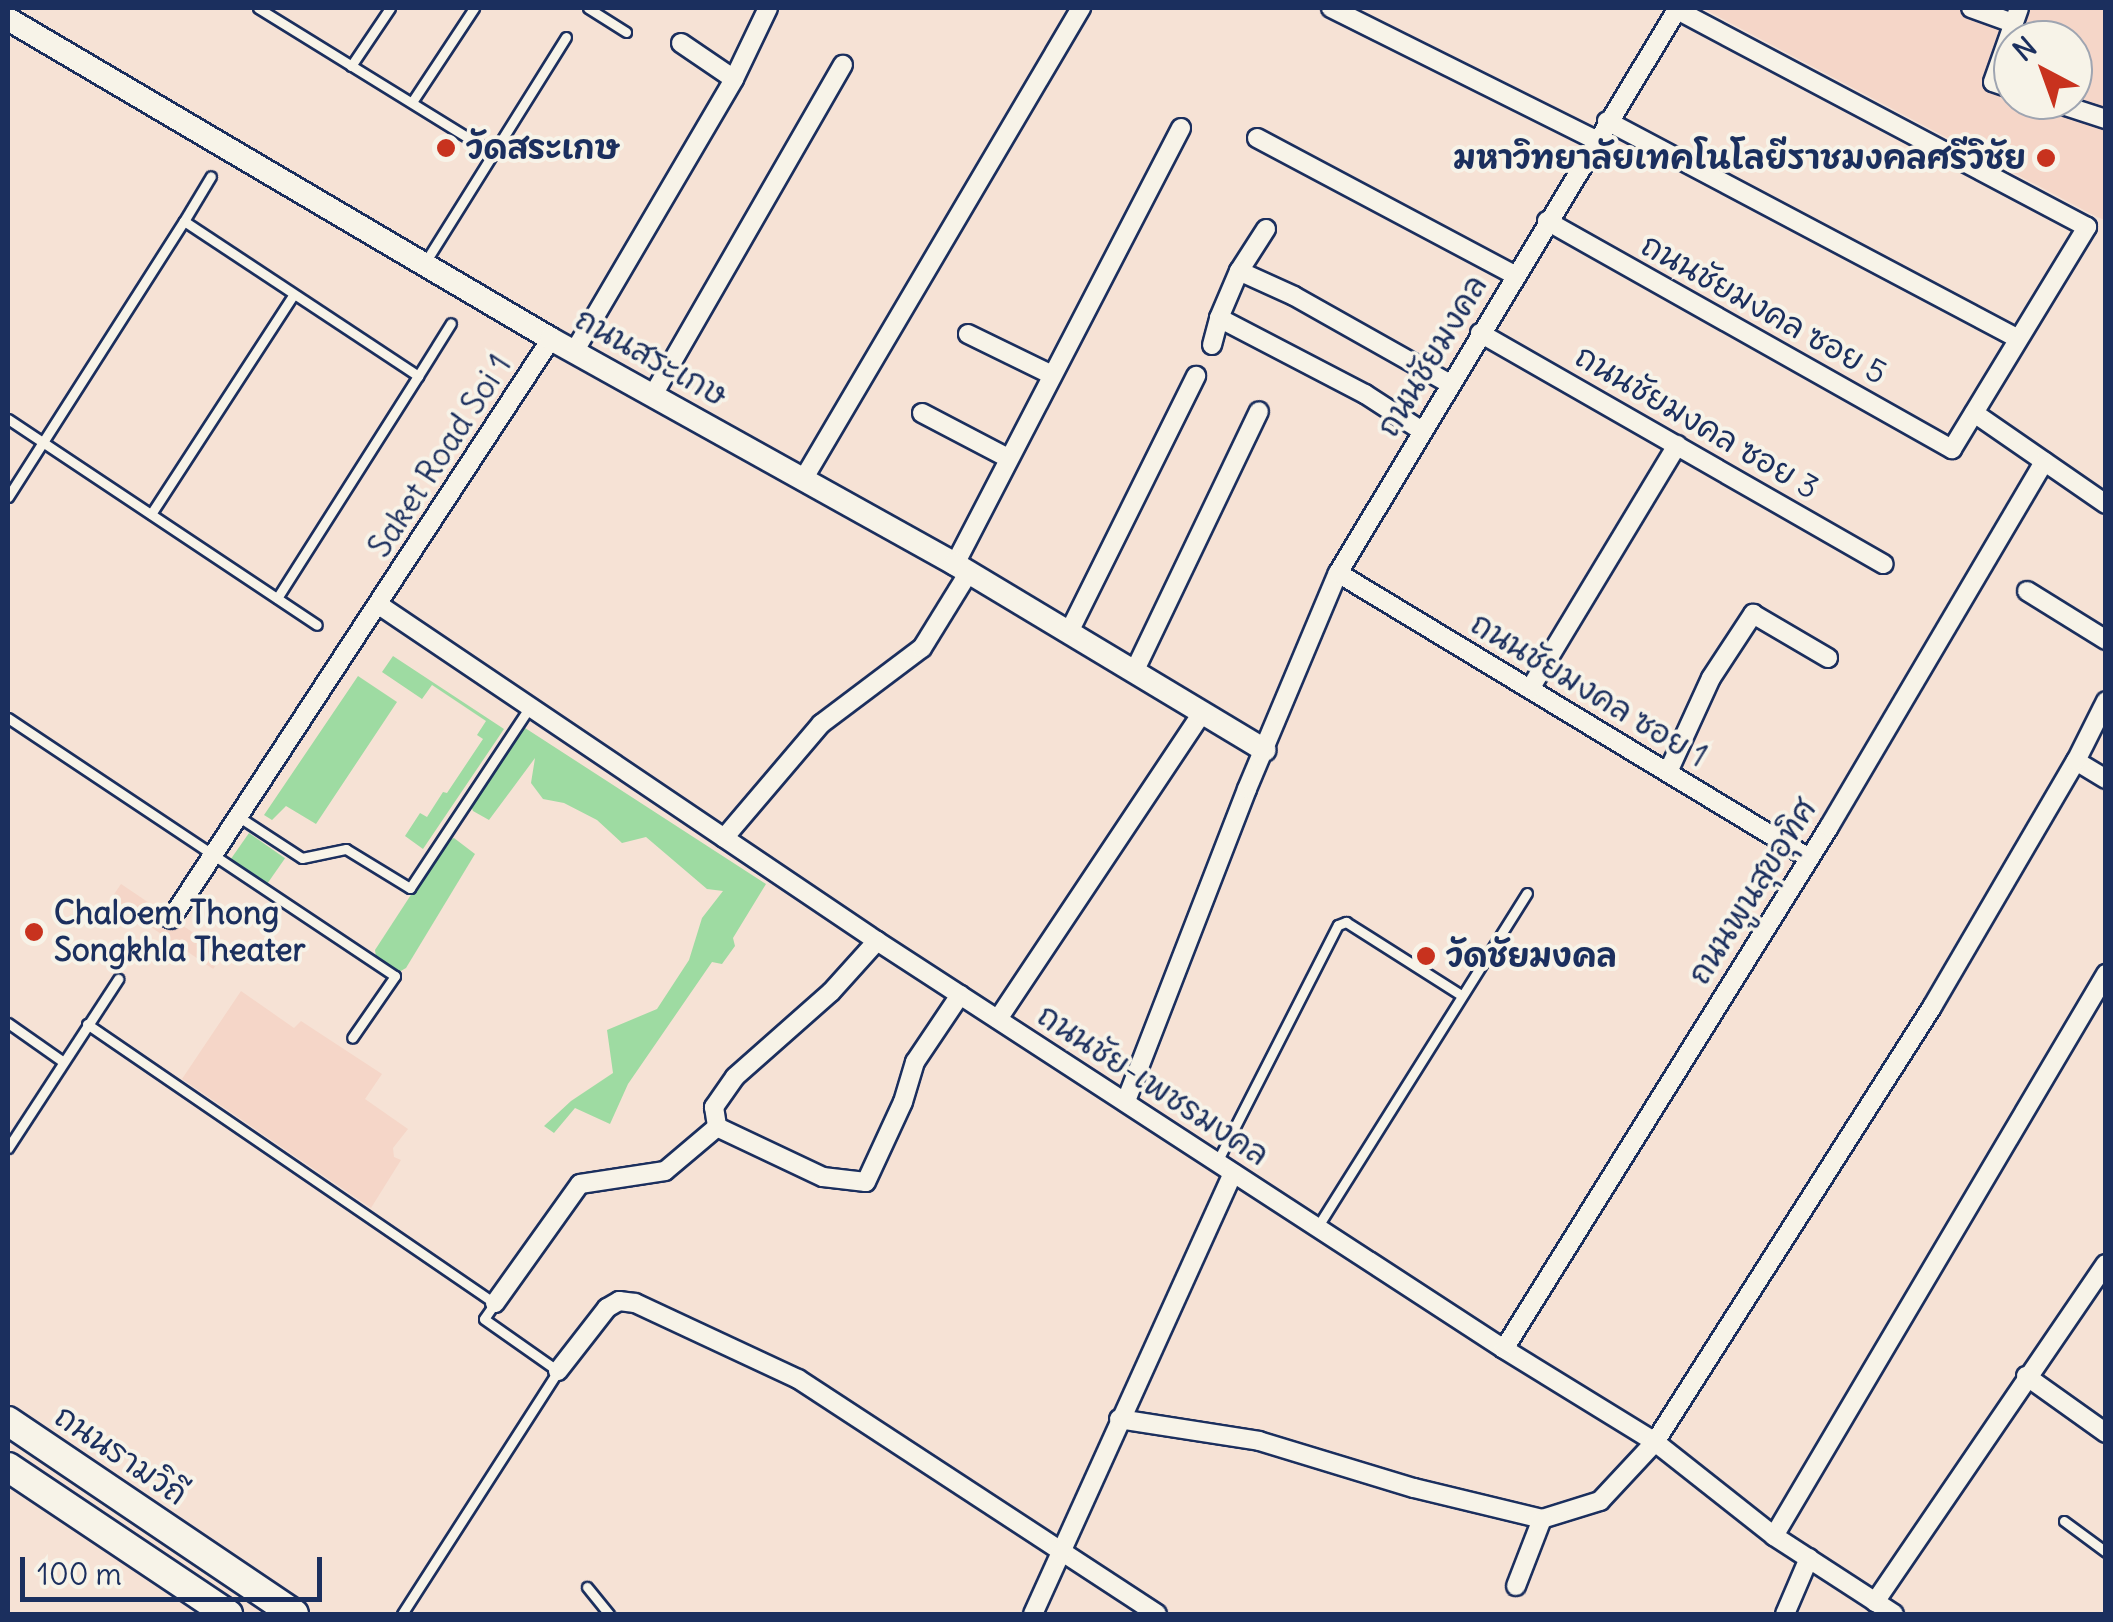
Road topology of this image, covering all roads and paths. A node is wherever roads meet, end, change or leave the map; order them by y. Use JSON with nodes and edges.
{"nodes":[{"id":1,"x":258,"y":8,"type":"edge"},
{"id":2,"x":390,"y":8,"type":"edge"},
{"id":3,"x":474,"y":8,"type":"edge"},
{"id":4,"x":588,"y":8,"type":"edge"},
{"id":5,"x":768,"y":8,"type":"edge"},
{"id":6,"x":1081,"y":8,"type":"edge"},
{"id":7,"x":1332,"y":8,"type":"edge"},
{"id":8,"x":1677,"y":8,"type":"edge"},
{"id":9,"x":1971,"y":8,"type":"edge"},
{"id":10,"x":2016,"y":15,"type":"edge"},
{"id":11,"x":8,"y":20,"type":"edge"},
{"id":12,"x":626,"y":32,"type":"dead end"},
{"id":13,"x":566,"y":36,"type":"dead end"},
{"id":14,"x":681,"y":43,"type":"dead end"},
{"id":15,"x":843,"y":65,"type":"dead end"},
{"id":16,"x":351,"y":66,"type":"junction"},
{"id":17,"x":734,"y":78,"type":"junction"},
{"id":18,"x":412,"y":102,"type":"junction"},
{"id":19,"x":1608,"y":121,"type":"junction"},
{"id":20,"x":1181,"y":128,"type":"dead end"},
{"id":21,"x":1257,"y":138,"type":"dead end"},
{"id":22,"x":1596,"y":140,"type":"junction"},
{"id":23,"x":494,"y":154,"type":"junction"},
{"id":24,"x":210,"y":176,"type":"dead end"},
{"id":25,"x":184,"y":221,"type":"junction"},
{"id":26,"x":1547,"y":222,"type":"junction"},
{"id":27,"x":1266,"y":228,"type":"dead end"},
{"id":28,"x":424,"y":264,"type":"junction"},
{"id":29,"x":1239,"y":271,"type":"junction"},
{"id":30,"x":1515,"y":275,"type":"junction"},
{"id":31,"x":293,"y":295,"type":"junction"},
{"id":32,"x":1220,"y":318,"type":"junction"},
{"id":33,"x":451,"y":322,"type":"dead end"},
{"id":34,"x":1480,"y":333,"type":"junction"},
{"id":35,"x":968,"y":334,"type":"dead end"},
{"id":36,"x":551,"y":339,"type":"junction"},
{"id":37,"x":2018,"y":339,"type":"junction"},
{"id":38,"x":1212,"y":345,"type":"dead end"},
{"id":39,"x":574,"y":352,"type":"junction"},
{"id":40,"x":1050,"y":374,"type":"junction"},
{"id":41,"x":418,"y":376,"type":"junction"},
{"id":42,"x":1196,"y":376,"type":"dead end"},
{"id":43,"x":1450,"y":384,"type":"junction"},
{"id":44,"x":653,"y":395,"type":"junction"},
{"id":45,"x":1259,"y":411,"type":"dead end"},
{"id":46,"x":922,"y":413,"type":"dead end"},
{"id":47,"x":1974,"y":413,"type":"junction"},
{"id":48,"x":8,"y":419,"type":"edge"},
{"id":49,"x":1422,"y":431,"type":"junction"},
{"id":50,"x":42,"y":442,"type":"junction"},
{"id":51,"x":1677,"y":446,"type":"junction"},
{"id":52,"x":1008,"y":458,"type":"junction"},
{"id":53,"x":2044,"y":462,"type":"junction"},
{"id":54,"x":804,"y":478,"type":"junction"},
{"id":55,"x":8,"y":497,"type":"edge"},
{"id":56,"x":2106,"y":504,"type":"edge"},
{"id":57,"x":150,"y":514,"type":"junction"},
{"id":58,"x":1884,"y":564,"type":"dead end"},
{"id":59,"x":962,"y":568,"type":"junction"},
{"id":60,"x":1338,"y":573,"type":"junction"},
{"id":61,"x":2027,"y":590,"type":"dead end"},
{"id":62,"x":277,"y":598,"type":"junction"},
{"id":63,"x":379,"y":605,"type":"junction"},
{"id":64,"x":317,"y":625,"type":"dead end"},
{"id":65,"x":1068,"y":632,"type":"junction"},
{"id":66,"x":2106,"y":640,"type":"edge"},
{"id":67,"x":1828,"y":658,"type":"dead end"},
{"id":68,"x":1134,"y":672,"type":"junction"},
{"id":69,"x":1530,"y":689,"type":"junction"},
{"id":70,"x":2106,"y":701,"type":"edge"},
{"id":71,"x":530,"y":707,"type":"junction"},
{"id":72,"x":1202,"y":713,"type":"junction"},
{"id":73,"x":8,"y":718,"type":"edge"},
{"id":74,"x":1264,"y":750,"type":"junction"},
{"id":75,"x":2076,"y":761,"type":"junction"},
{"id":76,"x":1668,"y":772,"type":"junction"},
{"id":77,"x":2106,"y":779,"type":"edge"},
{"id":78,"x":239,"y":817,"type":"junction"},
{"id":79,"x":724,"y":838,"type":"junction"},
{"id":80,"x":213,"y":858,"type":"junction"},
{"id":81,"x":1810,"y":858,"type":"junction"},
{"id":82,"x":1527,"y":893,"type":"dead end"},
{"id":83,"x":171,"y":919,"type":"dead end"},
{"id":84,"x":877,"y":941,"type":"junction"},
{"id":85,"x":2106,"y":974,"type":"edge"},
{"id":86,"x":118,"y":979,"type":"dead end"},
{"id":87,"x":960,"y":995,"type":"junction"},
{"id":88,"x":1461,"y":995,"type":"junction"},
{"id":89,"x":998,"y":1020,"type":"junction"},
{"id":90,"x":8,"y":1022,"type":"edge"},
{"id":91,"x":87,"y":1024,"type":"junction"},
{"id":92,"x":352,"y":1038,"type":"dead end"},
{"id":93,"x":62,"y":1060,"type":"junction"},
{"id":94,"x":1126,"y":1102,"type":"junction"},
{"id":95,"x":717,"y":1127,"type":"junction"},
{"id":96,"x":8,"y":1148,"type":"edge"},
{"id":97,"x":1225,"y":1167,"type":"junction"},
{"id":98,"x":1316,"y":1228,"type":"junction"},
{"id":99,"x":2106,"y":1264,"type":"edge"},
{"id":100,"x":495,"y":1303,"type":"junction"},
{"id":101,"x":1504,"y":1349,"type":"junction"},
{"id":102,"x":558,"y":1371,"type":"junction"},
{"id":103,"x":2026,"y":1376,"type":"junction"},
{"id":104,"x":1119,"y":1419,"type":"junction"},
{"id":105,"x":8,"y":1421,"type":"edge"},
{"id":106,"x":2106,"y":1433,"type":"edge"},
{"id":107,"x":1655,"y":1442,"type":"junction"},
{"id":108,"x":8,"y":1467,"type":"edge"},
{"id":109,"x":1542,"y":1519,"type":"junction"},
{"id":110,"x":2064,"y":1521,"type":"dead end"},
{"id":111,"x":1774,"y":1536,"type":"junction"},
{"id":112,"x":1060,"y":1551,"type":"junction"},
{"id":113,"x":2106,"y":1552,"type":"edge"},
{"id":114,"x":1809,"y":1558,"type":"junction"},
{"id":115,"x":1516,"y":1586,"type":"dead end"},
{"id":116,"x":588,"y":1588,"type":"dead end"},
{"id":117,"x":1887,"y":1611,"type":"edge"},
{"id":118,"x":228,"y":1614,"type":"edge"},
{"id":119,"x":294,"y":1614,"type":"edge"},
{"id":120,"x":402,"y":1614,"type":"edge"},
{"id":121,"x":609,"y":1614,"type":"edge"},
{"id":122,"x":1033,"y":1614,"type":"edge"},
{"id":123,"x":1158,"y":1614,"type":"edge"},
{"id":124,"x":1785,"y":1614,"type":"edge"}],
"edges":[{"from":1,"to":16,"type":"lane"},
{"from":2,"to":16,"type":"lane"},
{"from":3,"to":18,"type":"lane"},
{"from":4,"to":12,"type":"lane"},
{"from":5,"to":17,"type":"street"},
{"from":6,"to":54,"type":"street"},
{"from":7,"to":22,"type":"street"},
{"from":8,"to":19,"type":"street","name":"ถนนชัยมงคล"},
{"from":8,"to":37,"type":"street"},
{"from":9,"to":10,"type":"street"},
{"from":11,"to":28,"type":"street","name":"ถนนสระเกษ"},
{"from":13,"to":23,"type":"lane"},
{"from":14,"to":17,"type":"street"},
{"from":15,"to":44,"type":"street"},
{"from":16,"to":18,"type":"lane"},
{"from":17,"to":39,"type":"street"},
{"from":18,"to":23,"type":"lane"},
{"from":19,"to":22,"type":"street","name":"ถนนชัยมงคล"},
{"from":19,"to":37,"type":"street"},
{"from":20,"to":40,"type":"street"},
{"from":21,"to":30,"type":"street"},
{"from":22,"to":26,"type":"street","name":"ถนนชัยมงคล"},
{"from":23,"to":28,"type":"lane"},
{"from":24,"to":25,"type":"lane"},
{"from":25,"to":31,"type":"lane"},
{"from":25,"to":50,"type":"lane"},
{"from":26,"to":30,"type":"street","name":"ถนนชัยมงคล"},
{"from":26,"to":47,"type":"street","name":"ถนนชัยมงคล ซอย 5"},
{"from":27,"to":29,"type":"street"},
{"from":28,"to":36,"type":"street","name":"ถนนสระเกษ"},
{"from":29,"to":32,"type":"street"},
{"from":29,"to":43,"type":"street"},
{"from":30,"to":34,"type":"street","name":"ถนนชัยมงคล"},
{"from":31,"to":41,"type":"lane"},
{"from":31,"to":57,"type":"lane"},
{"from":32,"to":38,"type":"street"},
{"from":32,"to":49,"type":"street"},
{"from":33,"to":41,"type":"lane"},
{"from":34,"to":43,"type":"street","name":"ถนนชัยมงคล"},
{"from":34,"to":51,"type":"street","name":"ถนนชัยมงคล ซอย 3"},
{"from":35,"to":40,"type":"street"},
{"from":36,"to":39,"type":"street","name":"ถนนสระเกษ"},
{"from":36,"to":63,"type":"street","name":"Saket Road Soi 1"},
{"from":37,"to":47,"type":"street"},
{"from":39,"to":44,"type":"street","name":"ถนนสระเกษ"},
{"from":40,"to":52,"type":"street"},
{"from":41,"to":62,"type":"lane"},
{"from":42,"to":65,"type":"street"},
{"from":43,"to":49,"type":"street","name":"ถนนชัยมงคล"},
{"from":44,"to":54,"type":"street","name":"ถนนสระเกษ"},
{"from":45,"to":68,"type":"street"},
{"from":46,"to":52,"type":"street"},
{"from":47,"to":53,"type":"street"},
{"from":48,"to":50,"type":"lane"},
{"from":49,"to":60,"type":"street","name":"ถนนชัยมงคล"},
{"from":50,"to":55,"type":"lane"},
{"from":50,"to":57,"type":"lane"},
{"from":51,"to":58,"type":"street","name":"ถนนชัยมงคล ซอย 3"},
{"from":51,"to":69,"type":"street"},
{"from":52,"to":59,"type":"street"},
{"from":53,"to":56,"type":"street"},
{"from":53,"to":81,"type":"street","name":"ถนนพูนสุขอุทิศ"},
{"from":54,"to":59,"type":"street","name":"ถนนสระเกษ"},
{"from":57,"to":62,"type":"lane"},
{"from":59,"to":65,"type":"street","name":"ถนนสระเกษ"},
{"from":59,"to":79,"type":"street"},
{"from":60,"to":69,"type":"street","name":"ถนนชัยมงคล ซอย 1"},
{"from":60,"to":74,"type":"street","name":"ถนนชัยมงคล"},
{"from":61,"to":66,"type":"street"},
{"from":62,"to":64,"type":"lane"},
{"from":63,"to":71,"type":"street","name":"ถนนชัย-เพชรมงคล"},
{"from":63,"to":78,"type":"street","name":"Saket Road Soi 1"},
{"from":65,"to":68,"type":"street","name":"ถนนสระเกษ"},
{"from":67,"to":76,"type":"street"},
{"from":68,"to":72,"type":"street","name":"ถนนสระเกษ"},
{"from":69,"to":76,"type":"street","name":"ถนนชัยมงคล ซอย 1"},
{"from":70,"to":75,"type":"street"},
{"from":71,"to":78,"type":"lane"},
{"from":71,"to":79,"type":"street","name":"ถนนชัย-เพชรมงคล"},
{"from":72,"to":74,"type":"street","name":"ถนนสระเกษ"},
{"from":72,"to":89,"type":"street"},
{"from":73,"to":80,"type":"lane"},
{"from":74,"to":94,"type":"street","name":"ถนนชัยมงคล"},
{"from":75,"to":77,"type":"street"},
{"from":75,"to":107,"type":"street"},
{"from":76,"to":81,"type":"street","name":"ถนนชัยมงคล ซอย 1"},
{"from":78,"to":80,"type":"street","name":"Saket Road Soi 1"},
{"from":79,"to":84,"type":"street","name":"ถนนชัย-เพชรมงคล"},
{"from":80,"to":83,"type":"street","name":"Saket Road Soi 1"},
{"from":80,"to":92,"type":"lane"},
{"from":81,"to":101,"type":"street","name":"ถนนพูนสุขอุทิศ"},
{"from":82,"to":88,"type":"lane"},
{"from":84,"to":87,"type":"street","name":"ถนนชัย-เพชรมงคล"},
{"from":84,"to":95,"type":"street"},
{"from":85,"to":111,"type":"street"},
{"from":86,"to":91,"type":"lane"},
{"from":87,"to":89,"type":"street","name":"ถนนชัย-เพชรมงคล"},
{"from":87,"to":95,"type":"street"},
{"from":88,"to":97,"type":"lane"},
{"from":88,"to":98,"type":"lane"},
{"from":89,"to":94,"type":"street","name":"ถนนชัย-เพชรมงคล"},
{"from":90,"to":93,"type":"lane"},
{"from":91,"to":93,"type":"lane"},
{"from":91,"to":100,"type":"lane"},
{"from":93,"to":96,"type":"lane"},
{"from":94,"to":97,"type":"street","name":"ถนนชัย-เพชรมงคล"},
{"from":95,"to":100,"type":"street"},
{"from":97,"to":98,"type":"street","name":"ถนนชัย-เพชรมงคล"},
{"from":97,"to":104,"type":"street"},
{"from":98,"to":101,"type":"street","name":"ถนนชัย-เพชรมงคล"},
{"from":99,"to":103,"type":"street"},
{"from":100,"to":102,"type":"lane"},
{"from":101,"to":107,"type":"street","name":"ถนนชัย-เพชรมงคล"},
{"from":102,"to":112,"type":"street"},
{"from":102,"to":120,"type":"lane"},
{"from":103,"to":106,"type":"street"},
{"from":103,"to":117,"type":"street"},
{"from":104,"to":109,"type":"street"},
{"from":104,"to":112,"type":"street"},
{"from":105,"to":119,"type":"main road","name":"ถนนรามวิถี"},
{"from":107,"to":109,"type":"street"},
{"from":107,"to":111,"type":"street","name":"ถนนชัย-เพชรมงคล"},
{"from":108,"to":118,"type":"main road"},
{"from":109,"to":115,"type":"street"},
{"from":110,"to":113,"type":"lane"},
{"from":111,"to":114,"type":"street","name":"ถนนชัย-เพชรมงคล"},
{"from":112,"to":122,"type":"street"},
{"from":112,"to":123,"type":"street"},
{"from":114,"to":117,"type":"street","name":"ถนนชัย-เพชรมงคล"},
{"from":114,"to":124,"type":"street"},
{"from":116,"to":121,"type":"lane"}]}
